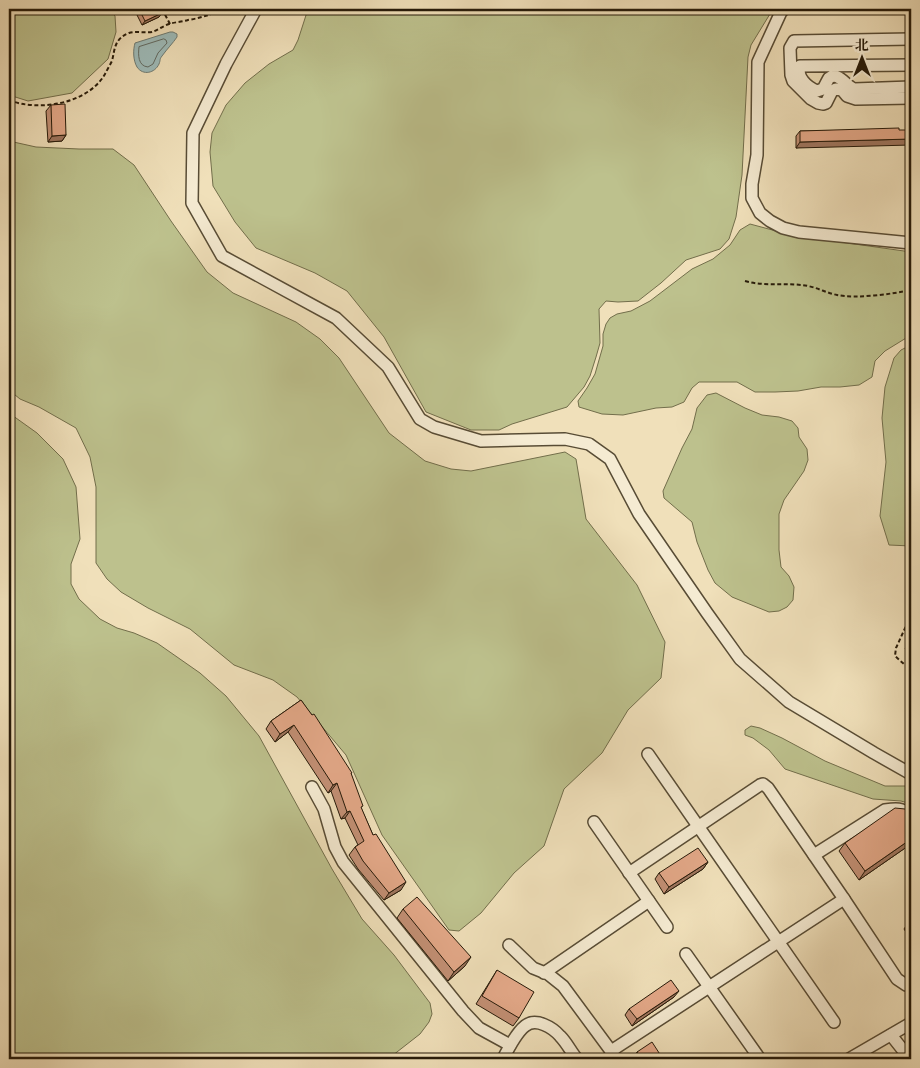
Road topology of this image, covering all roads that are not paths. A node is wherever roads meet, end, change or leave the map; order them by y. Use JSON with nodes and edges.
{"nodes":[{"id":1,"x":256,"y":9,"type":"edge"},
{"id":2,"x":784,"y":9,"type":"edge"},
{"id":3,"x":911,"y":39,"type":"edge"},
{"id":4,"x":911,"y":65,"type":"edge"},
{"id":5,"x":911,"y":87,"type":"edge"},
{"id":6,"x":911,"y":98,"type":"edge"},
{"id":7,"x":911,"y":243,"type":"edge"},
{"id":8,"x":648,"y":754,"type":"dead end"},
{"id":9,"x":911,"y":774,"type":"edge"},
{"id":10,"x":312,"y":787,"type":"dead end"},
{"id":11,"x":911,"y":815,"type":"edge"},
{"id":12,"x":594,"y":822,"type":"dead end"},
{"id":13,"x":698,"y":827,"type":"junction"},
{"id":14,"x":814,"y":855,"type":"junction"},
{"id":15,"x":629,"y":873,"type":"junction"},
{"id":16,"x":844,"y":899,"type":"junction"},
{"id":17,"x":649,"y":902,"type":"junction"},
{"id":18,"x":666,"y":927,"type":"dead end"},
{"id":19,"x":779,"y":942,"type":"junction"},
{"id":20,"x":510,"y":946,"type":"dead end"},
{"id":21,"x":686,"y":954,"type":"dead end"},
{"id":22,"x":544,"y":972,"type":"junction"},
{"id":23,"x":911,"y":985,"type":"edge"},
{"id":24,"x":709,"y":987,"type":"junction"},
{"id":25,"x":834,"y":1022,"type":"dead end"},
{"id":26,"x":911,"y":1023,"type":"edge"},
{"id":27,"x":891,"y":1035,"type":"junction"},
{"id":28,"x":510,"y":1045,"type":"junction"},
{"id":29,"x":613,"y":1055,"type":"edge"},
{"id":30,"x":503,"y":1059,"type":"edge"},
{"id":31,"x":577,"y":1059,"type":"edge"},
{"id":32,"x":760,"y":1059,"type":"edge"},
{"id":33,"x":849,"y":1059,"type":"edge"},
{"id":34,"x":910,"y":1059,"type":"edge"}],
"edges":[{"from":1,"to":9,"type":"street"},
{"from":2,"to":7,"type":"street"},
{"from":3,"to":6,"type":"street"},
{"from":4,"to":5,"type":"street"},
{"from":8,"to":13,"type":"street"},
{"from":10,"to":28,"type":"street"},
{"from":11,"to":14,"type":"street"},
{"from":12,"to":15,"type":"street"},
{"from":13,"to":14,"type":"street"},
{"from":13,"to":15,"type":"street"},
{"from":13,"to":19,"type":"street"},
{"from":14,"to":16,"type":"street"},
{"from":15,"to":17,"type":"street"},
{"from":16,"to":19,"type":"street"},
{"from":16,"to":23,"type":"street"},
{"from":17,"to":18,"type":"street"},
{"from":17,"to":22,"type":"street"},
{"from":19,"to":24,"type":"street"},
{"from":19,"to":25,"type":"street"},
{"from":20,"to":22,"type":"street"},
{"from":21,"to":24,"type":"street"},
{"from":22,"to":29,"type":"street"},
{"from":24,"to":29,"type":"street"},
{"from":24,"to":32,"type":"street"},
{"from":26,"to":27,"type":"street"},
{"from":27,"to":33,"type":"street"},
{"from":27,"to":34,"type":"street"},
{"from":28,"to":30,"type":"street"},
{"from":28,"to":31,"type":"street"}]}
